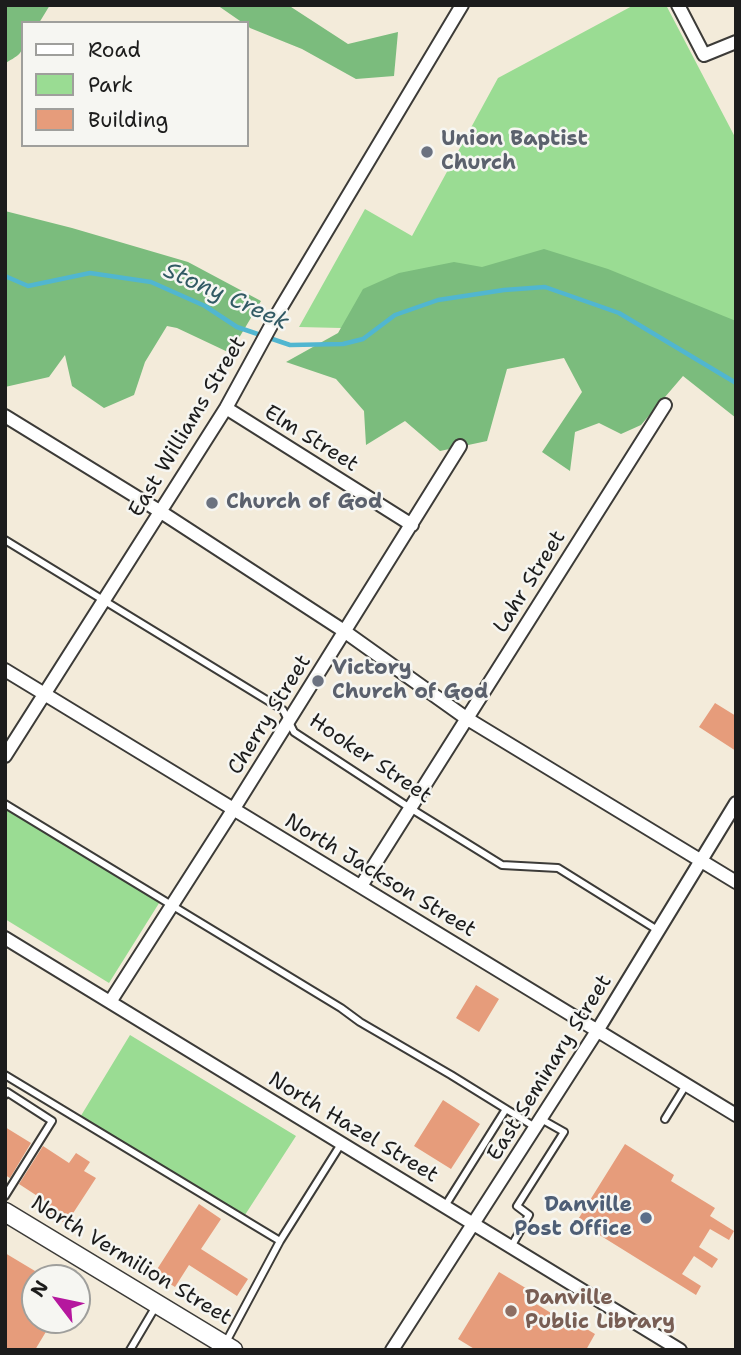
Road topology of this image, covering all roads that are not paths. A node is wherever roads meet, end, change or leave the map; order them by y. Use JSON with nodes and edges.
{"nodes":[{"id":1,"x":462,"y":5,"type":"edge"},
{"id":2,"x":678,"y":5,"type":"edge"},
{"id":3,"x":736,"y":42,"type":"edge"},
{"id":4,"x":665,"y":405,"type":"dead end"},
{"id":5,"x":226,"y":408,"type":"junction"},
{"id":6,"x":5,"y":416,"type":"edge"},
{"id":7,"x":460,"y":446,"type":"dead end"},
{"id":8,"x":161,"y":512,"type":"junction"},
{"id":9,"x":412,"y":525,"type":"junction"},
{"id":10,"x":5,"y":540,"type":"edge"},
{"id":11,"x":104,"y":601,"type":"junction"},
{"id":12,"x":344,"y":631,"type":"junction"},
{"id":13,"x":5,"y":670,"type":"edge"},
{"id":14,"x":45,"y":694,"type":"junction"},
{"id":15,"x":466,"y":718,"type":"junction"},
{"id":16,"x":289,"y":721,"type":"junction"},
{"id":17,"x":5,"y":756,"type":"edge"},
{"id":18,"x":736,"y":803,"type":"edge"},
{"id":19,"x":5,"y":804,"type":"edge"},
{"id":20,"x":410,"y":808,"type":"junction"},
{"id":21,"x":233,"y":810,"type":"junction"},
{"id":22,"x":701,"y":861,"type":"junction"},
{"id":23,"x":736,"y":882,"type":"edge"},
{"id":24,"x":361,"y":886,"type":"junction"},
{"id":25,"x":172,"y":906,"type":"junction"},
{"id":26,"x":659,"y":932,"type":"junction"},
{"id":27,"x":5,"y":938,"type":"edge"},
{"id":28,"x":110,"y":1002,"type":"junction"},
{"id":29,"x":597,"y":1031,"type":"junction"},
{"id":30,"x":5,"y":1075,"type":"edge"},
{"id":31,"x":686,"y":1085,"type":"junction"},
{"id":32,"x":5,"y":1095,"type":"edge"},
{"id":33,"x":506,"y":1109,"type":"junction"},
{"id":34,"x":736,"y":1115,"type":"edge"},
{"id":35,"x":665,"y":1119,"type":"dead end"},
{"id":36,"x":538,"y":1123,"type":"junction"},
{"id":37,"x":341,"y":1144,"type":"junction"},
{"id":38,"x":5,"y":1196,"type":"edge"},
{"id":39,"x":445,"y":1206,"type":"junction"},
{"id":40,"x":5,"y":1212,"type":"edge"},
{"id":41,"x":473,"y":1224,"type":"junction"},
{"id":42,"x":280,"y":1241,"type":"junction"},
{"id":43,"x":510,"y":1247,"type":"junction"},
{"id":44,"x":157,"y":1304,"type":"junction"},
{"id":45,"x":229,"y":1347,"type":"edge"},
{"id":46,"x":130,"y":1350,"type":"edge"},
{"id":47,"x":393,"y":1350,"type":"edge"},
{"id":48,"x":680,"y":1350,"type":"edge"}],
"edges":[{"from":1,"to":5,"type":"street","name":"East Williams Street"},
{"from":2,"to":3,"type":"street"},
{"from":4,"to":15,"type":"street","name":"Lahr Street"},
{"from":5,"to":8,"type":"street","name":"East Williams Street"},
{"from":5,"to":9,"type":"street","name":"Elm Street"},
{"from":6,"to":8,"type":"street"},
{"from":7,"to":9,"type":"street","name":"Cherry Street"},
{"from":8,"to":11,"type":"street","name":"East Williams Street"},
{"from":8,"to":12,"type":"street"},
{"from":9,"to":12,"type":"street","name":"Cherry Street"},
{"from":10,"to":11,"type":"lane","name":"Hooker Street"},
{"from":11,"to":14,"type":"street","name":"East Williams Street"},
{"from":11,"to":16,"type":"lane","name":"Hooker Street"},
{"from":12,"to":15,"type":"street"},
{"from":12,"to":16,"type":"street","name":"Cherry Street"},
{"from":13,"to":14,"type":"street","name":"North Jackson Street"},
{"from":14,"to":17,"type":"street","name":"East Williams Street"},
{"from":14,"to":21,"type":"street","name":"North Jackson Street"},
{"from":15,"to":20,"type":"street","name":"Lahr Street"},
{"from":15,"to":22,"type":"street"},
{"from":16,"to":20,"type":"lane","name":"Hooker Street"},
{"from":16,"to":21,"type":"street","name":"Cherry Street"},
{"from":18,"to":22,"type":"street","name":"East Seminary Street"},
{"from":19,"to":25,"type":"lane"},
{"from":20,"to":24,"type":"street","name":"Lahr Street"},
{"from":20,"to":26,"type":"lane","name":"Hooker Street"},
{"from":21,"to":24,"type":"street","name":"North Jackson Street"},
{"from":21,"to":25,"type":"street","name":"Cherry Street"},
{"from":22,"to":23,"type":"street"},
{"from":22,"to":26,"type":"street","name":"East Seminary Street"},
{"from":24,"to":29,"type":"street","name":"North Jackson Street"},
{"from":25,"to":28,"type":"street","name":"Cherry Street"},
{"from":25,"to":33,"type":"lane"},
{"from":26,"to":29,"type":"street","name":"East Seminary Street"},
{"from":27,"to":28,"type":"street","name":"North Hazel Street"},
{"from":28,"to":37,"type":"street","name":"North Hazel Street"},
{"from":29,"to":31,"type":"street","name":"North Jackson Street"},
{"from":29,"to":36,"type":"street","name":"East Seminary Street"},
{"from":30,"to":42,"type":"lane"},
{"from":31,"to":34,"type":"street","name":"North Jackson Street"},
{"from":31,"to":35,"type":"lane"},
{"from":32,"to":38,"type":"lane"},
{"from":33,"to":36,"type":"lane"},
{"from":33,"to":39,"type":"lane"},
{"from":36,"to":41,"type":"street","name":"East Seminary Street"},
{"from":36,"to":43,"type":"lane"},
{"from":37,"to":39,"type":"street","name":"North Hazel Street"},
{"from":37,"to":42,"type":"lane"},
{"from":39,"to":41,"type":"street","name":"North Hazel Street"},
{"from":40,"to":44,"type":"main road","name":"North Vermilion Street"},
{"from":41,"to":43,"type":"street","name":"North Hazel Street"},
{"from":41,"to":47,"type":"street","name":"East Seminary Street"},
{"from":42,"to":45,"type":"lane"},
{"from":43,"to":48,"type":"street","name":"North Hazel Street"},
{"from":44,"to":45,"type":"main road","name":"North Vermilion Street"},
{"from":44,"to":46,"type":"lane"}]}
